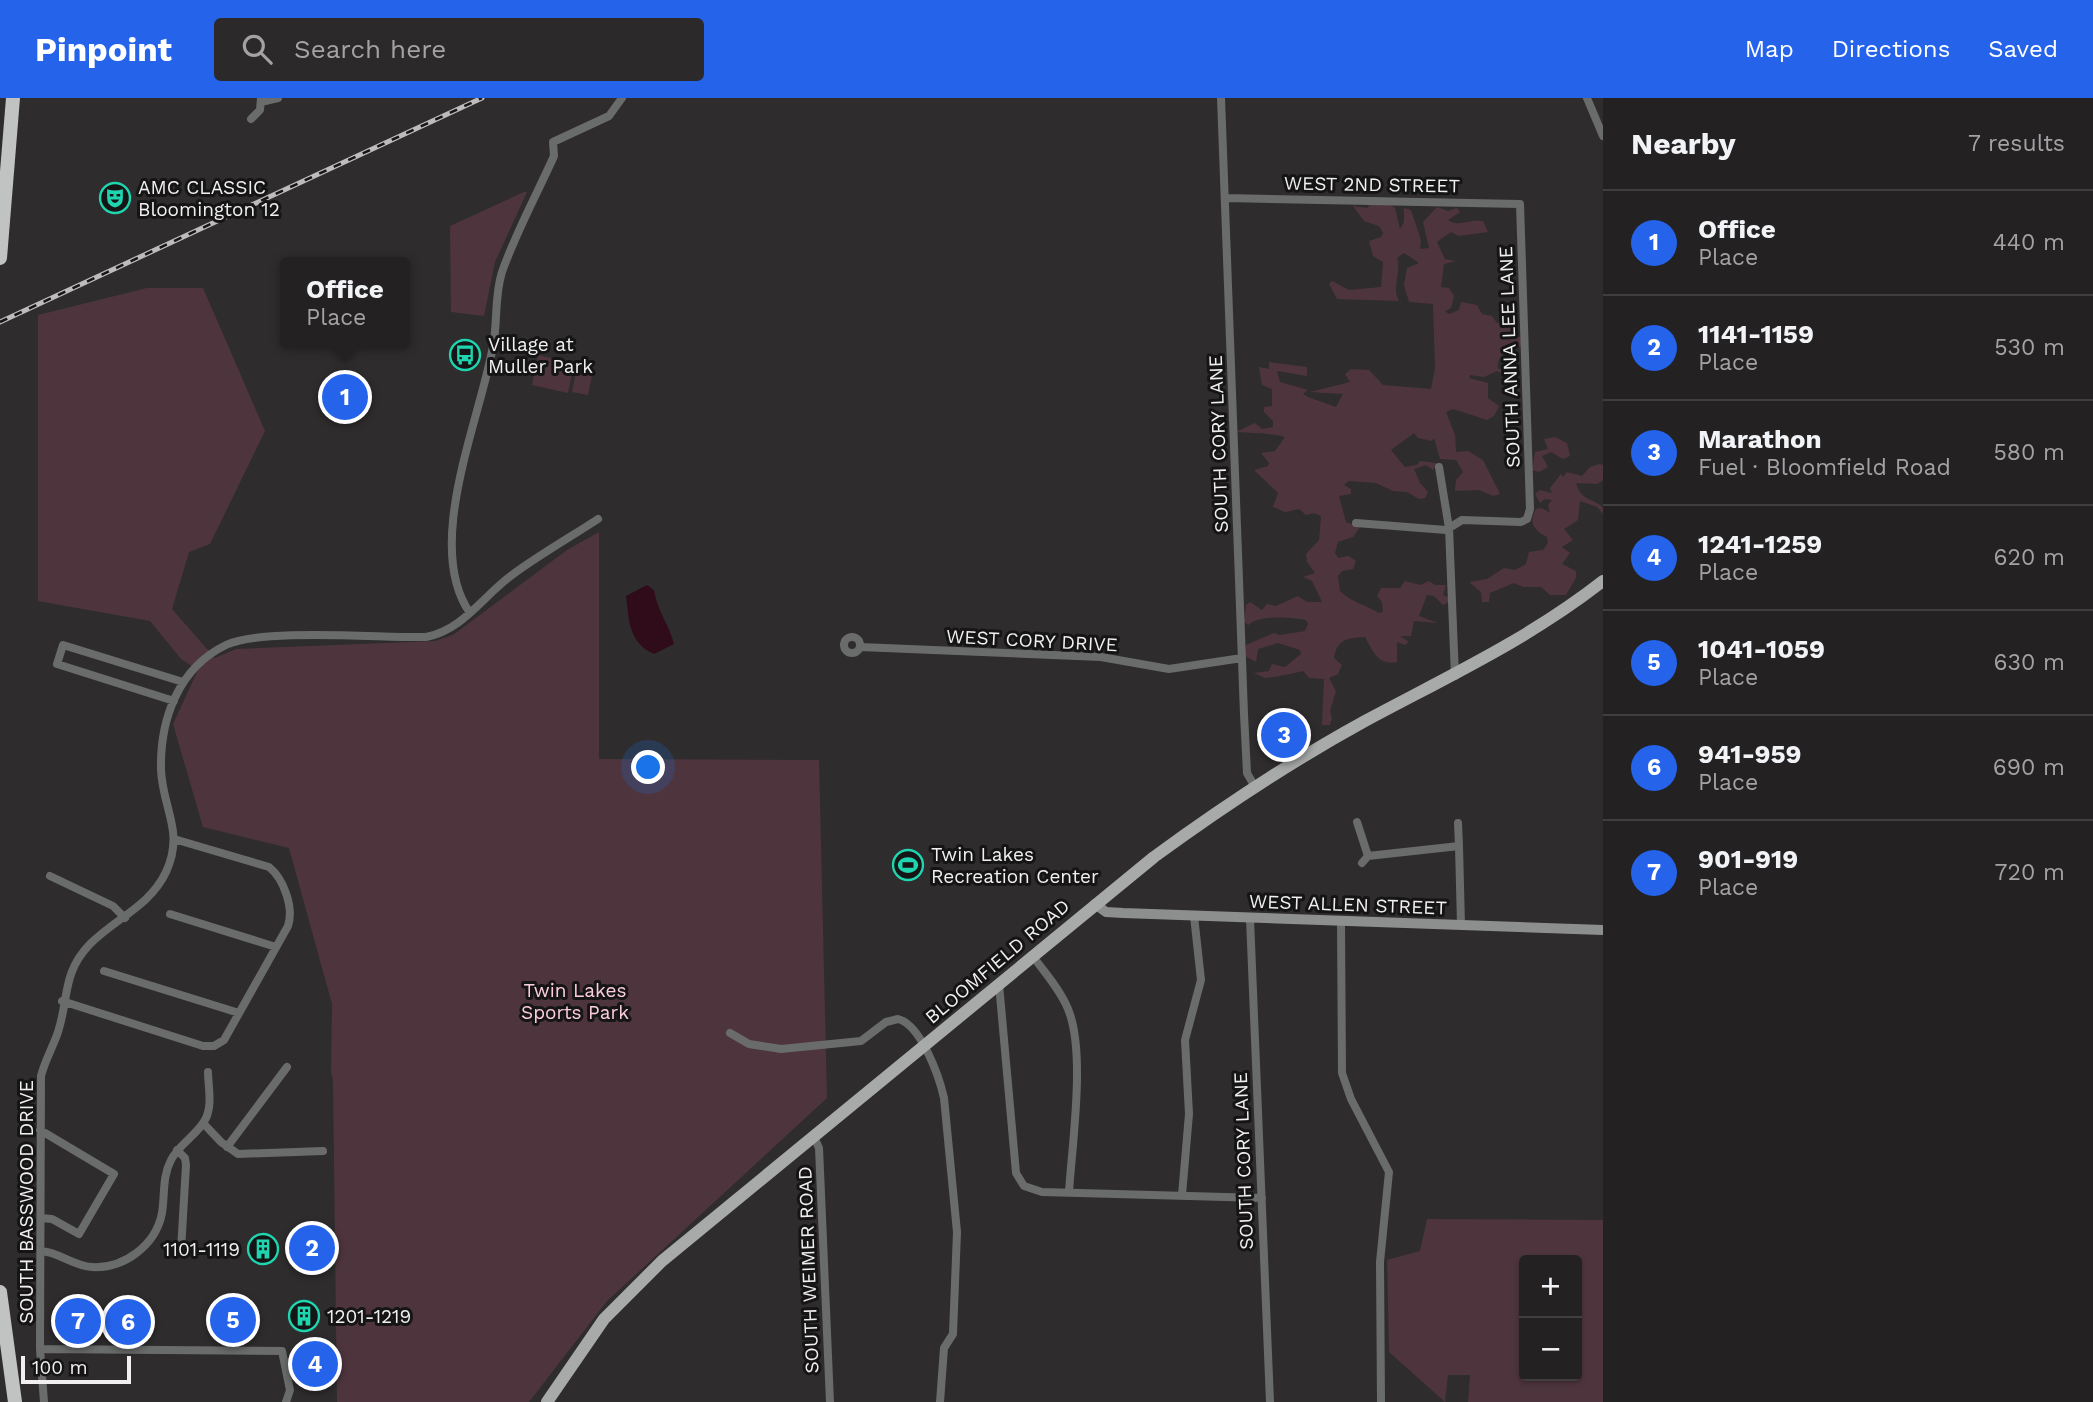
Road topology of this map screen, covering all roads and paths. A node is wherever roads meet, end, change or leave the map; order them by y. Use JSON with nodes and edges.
{"nodes":[{"id":1,"x":13,"y":98,"type":"edge"},
{"id":2,"x":278,"y":98,"type":"edge"},
{"id":3,"x":622,"y":98,"type":"edge"},
{"id":4,"x":1221,"y":98,"type":"edge"},
{"id":5,"x":1587,"y":98,"type":"edge"},
{"id":6,"x":261,"y":100,"type":"edge"},
{"id":7,"x":251,"y":119,"type":"dead end"},
{"id":8,"x":1603,"y":136,"type":"edge"},
{"id":9,"x":1225,"y":198,"type":"junction"},
{"id":10,"x":1520,"y":204,"type":"joint"},
{"id":11,"x":0,"y":258,"type":"edge"},
{"id":12,"x":1439,"y":467,"type":"dead end"},
{"id":13,"x":598,"y":519,"type":"dead end"},
{"id":14,"x":1356,"y":523,"type":"dead end"},
{"id":15,"x":1449,"y":528,"type":"junction"},
{"id":16,"x":1603,"y":581,"type":"edge"},
{"id":17,"x":470,"y":613,"type":"junction"},
{"id":18,"x":860,"y":647,"type":"dead end"},
{"id":19,"x":1242,"y":658,"type":"junction"},
{"id":20,"x":1455,"y":676,"type":"junction"},
{"id":21,"x":183,"y":682,"type":"junction"},
{"id":22,"x":174,"y":701,"type":"junction"},
{"id":23,"x":1255,"y":787,"type":"junction"},
{"id":24,"x":1357,"y":822,"type":"dead end"},
{"id":25,"x":1458,"y":823,"type":"dead end"},
{"id":26,"x":174,"y":839,"type":"junction"},
{"id":27,"x":1459,"y":846,"type":"junction"},
{"id":28,"x":50,"y":876,"type":"dead end"},
{"id":29,"x":1095,"y":904,"type":"junction"},
{"id":30,"x":170,"y":914,"type":"dead end"},
{"id":31,"x":1194,"y":916,"type":"junction"},
{"id":32,"x":125,"y":918,"type":"junction"},
{"id":33,"x":1250,"y":919,"type":"junction"},
{"id":34,"x":1341,"y":921,"type":"junction"},
{"id":35,"x":1461,"y":925,"type":"junction"},
{"id":36,"x":1603,"y":930,"type":"edge"},
{"id":37,"x":276,"y":947,"type":"junction"},
{"id":38,"x":1032,"y":955,"type":"junction"},
{"id":39,"x":104,"y":971,"type":"dead end"},
{"id":40,"x":999,"y":984,"type":"junction"},
{"id":41,"x":62,"y":1002,"type":"junction"},
{"id":42,"x":239,"y":1013,"type":"junction"},
{"id":43,"x":730,"y":1033,"type":"dead end"},
{"id":44,"x":924,"y":1048,"type":"junction"},
{"id":45,"x":287,"y":1067,"type":"dead end"},
{"id":46,"x":208,"y":1072,"type":"dead end"},
{"id":47,"x":203,"y":1123,"type":"junction"},
{"id":48,"x":40,"y":1130,"type":"junction"},
{"id":49,"x":814,"y":1137,"type":"junction"},
{"id":50,"x":227,"y":1147,"type":"junction"},
{"id":51,"x":177,"y":1150,"type":"junction"},
{"id":52,"x":323,"y":1151,"type":"dead end"},
{"id":53,"x":1069,"y":1192,"type":"junction"},
{"id":54,"x":1182,"y":1195,"type":"junction"},
{"id":55,"x":1262,"y":1198,"type":"junction"},
{"id":56,"x":41,"y":1218,"type":"junction"},
{"id":57,"x":181,"y":1250,"type":"dead end"},
{"id":58,"x":41,"y":1251,"type":"junction"},
{"id":59,"x":0,"y":1292,"type":"edge"},
{"id":60,"x":40,"y":1349,"type":"junction"},
{"id":61,"x":15,"y":1402,"type":"edge"},
{"id":62,"x":44,"y":1402,"type":"edge"},
{"id":63,"x":286,"y":1402,"type":"edge"},
{"id":64,"x":547,"y":1402,"type":"edge"},
{"id":65,"x":830,"y":1402,"type":"edge"},
{"id":66,"x":940,"y":1402,"type":"edge"},
{"id":67,"x":1270,"y":1402,"type":"edge"},
{"id":68,"x":1381,"y":1402,"type":"edge"}],
"edges":[{"from":1,"to":11,"type":"highway"},
{"from":2,"to":6,"type":"street"},
{"from":3,"to":17,"type":"street"},
{"from":4,"to":9,"type":"street","name":"SOUTH CORY LANE"},
{"from":5,"to":8,"type":"street"},
{"from":6,"to":7,"type":"street"},
{"from":9,"to":10,"type":"street","name":"WEST 2ND STREET"},
{"from":9,"to":19,"type":"street","name":"SOUTH CORY LANE"},
{"from":10,"to":15,"type":"street","name":"SOUTH ANNA LEE LANE"},
{"from":12,"to":15,"type":"street"},
{"from":13,"to":17,"type":"street","name":"SOUTH BASSWOOD DRIVE"},
{"from":14,"to":15,"type":"street"},
{"from":15,"to":20,"type":"street"},
{"from":16,"to":20,"type":"main road","name":"BLOOMFIELD ROAD"},
{"from":17,"to":21,"type":"street","name":"SOUTH BASSWOOD DRIVE"},
{"from":18,"to":19,"type":"street","name":"WEST CORY DRIVE"},
{"from":19,"to":23,"type":"street","name":"SOUTH CORY LANE"},
{"from":20,"to":23,"type":"main road","name":"BLOOMFIELD ROAD"},
{"from":21,"to":22,"type":"street","name":"SOUTH BASSWOOD DRIVE"},
{"from":21,"to":22,"type":"street"},
{"from":22,"to":26,"type":"street","name":"SOUTH BASSWOOD DRIVE"},
{"from":23,"to":29,"type":"main road","name":"BLOOMFIELD ROAD"},
{"from":24,"to":27,"type":"street"},
{"from":25,"to":27,"type":"street"},
{"from":26,"to":32,"type":"street","name":"SOUTH BASSWOOD DRIVE"},
{"from":26,"to":37,"type":"street"},
{"from":27,"to":35,"type":"street"},
{"from":28,"to":32,"type":"street"},
{"from":29,"to":31,"type":"street","name":"WEST ALLEN STREET"},
{"from":29,"to":38,"type":"main road","name":"BLOOMFIELD ROAD"},
{"from":30,"to":37,"type":"street"},
{"from":31,"to":33,"type":"street","name":"WEST ALLEN STREET"},
{"from":31,"to":54,"type":"street"},
{"from":32,"to":41,"type":"street","name":"SOUTH BASSWOOD DRIVE"},
{"from":33,"to":34,"type":"street","name":"WEST ALLEN STREET"},
{"from":33,"to":55,"type":"street","name":"SOUTH CORY LANE"},
{"from":34,"to":35,"type":"street","name":"WEST ALLEN STREET"},
{"from":34,"to":68,"type":"street"},
{"from":35,"to":36,"type":"street","name":"WEST ALLEN STREET"},
{"from":37,"to":42,"type":"street"},
{"from":38,"to":40,"type":"main road","name":"BLOOMFIELD ROAD"},
{"from":38,"to":53,"type":"street"},
{"from":39,"to":42,"type":"street"},
{"from":40,"to":44,"type":"main road","name":"BLOOMFIELD ROAD"},
{"from":40,"to":53,"type":"street"},
{"from":41,"to":42,"type":"street"},
{"from":41,"to":48,"type":"street","name":"SOUTH BASSWOOD DRIVE"},
{"from":43,"to":44,"type":"street"},
{"from":44,"to":49,"type":"main road","name":"BLOOMFIELD ROAD"},
{"from":44,"to":66,"type":"street"},
{"from":45,"to":50,"type":"street"},
{"from":46,"to":47,"type":"street"},
{"from":47,"to":50,"type":"street"},
{"from":47,"to":51,"type":"street"},
{"from":48,"to":56,"type":"street","name":"SOUTH BASSWOOD DRIVE"},
{"from":48,"to":56,"type":"street"},
{"from":49,"to":64,"type":"main road","name":"BLOOMFIELD ROAD"},
{"from":49,"to":65,"type":"street","name":"SOUTH WEIMER ROAD"},
{"from":50,"to":52,"type":"street"},
{"from":51,"to":57,"type":"street"},
{"from":51,"to":58,"type":"street"},
{"from":53,"to":54,"type":"street"},
{"from":54,"to":55,"type":"street"},
{"from":55,"to":67,"type":"street","name":"SOUTH CORY LANE"},
{"from":56,"to":58,"type":"street","name":"SOUTH BASSWOOD DRIVE"},
{"from":58,"to":60,"type":"street","name":"SOUTH BASSWOOD DRIVE"},
{"from":59,"to":61,"type":"highway"},
{"from":60,"to":62,"type":"street","name":"SOUTH BASSWOOD DRIVE"},
{"from":60,"to":63,"type":"street"}]}
